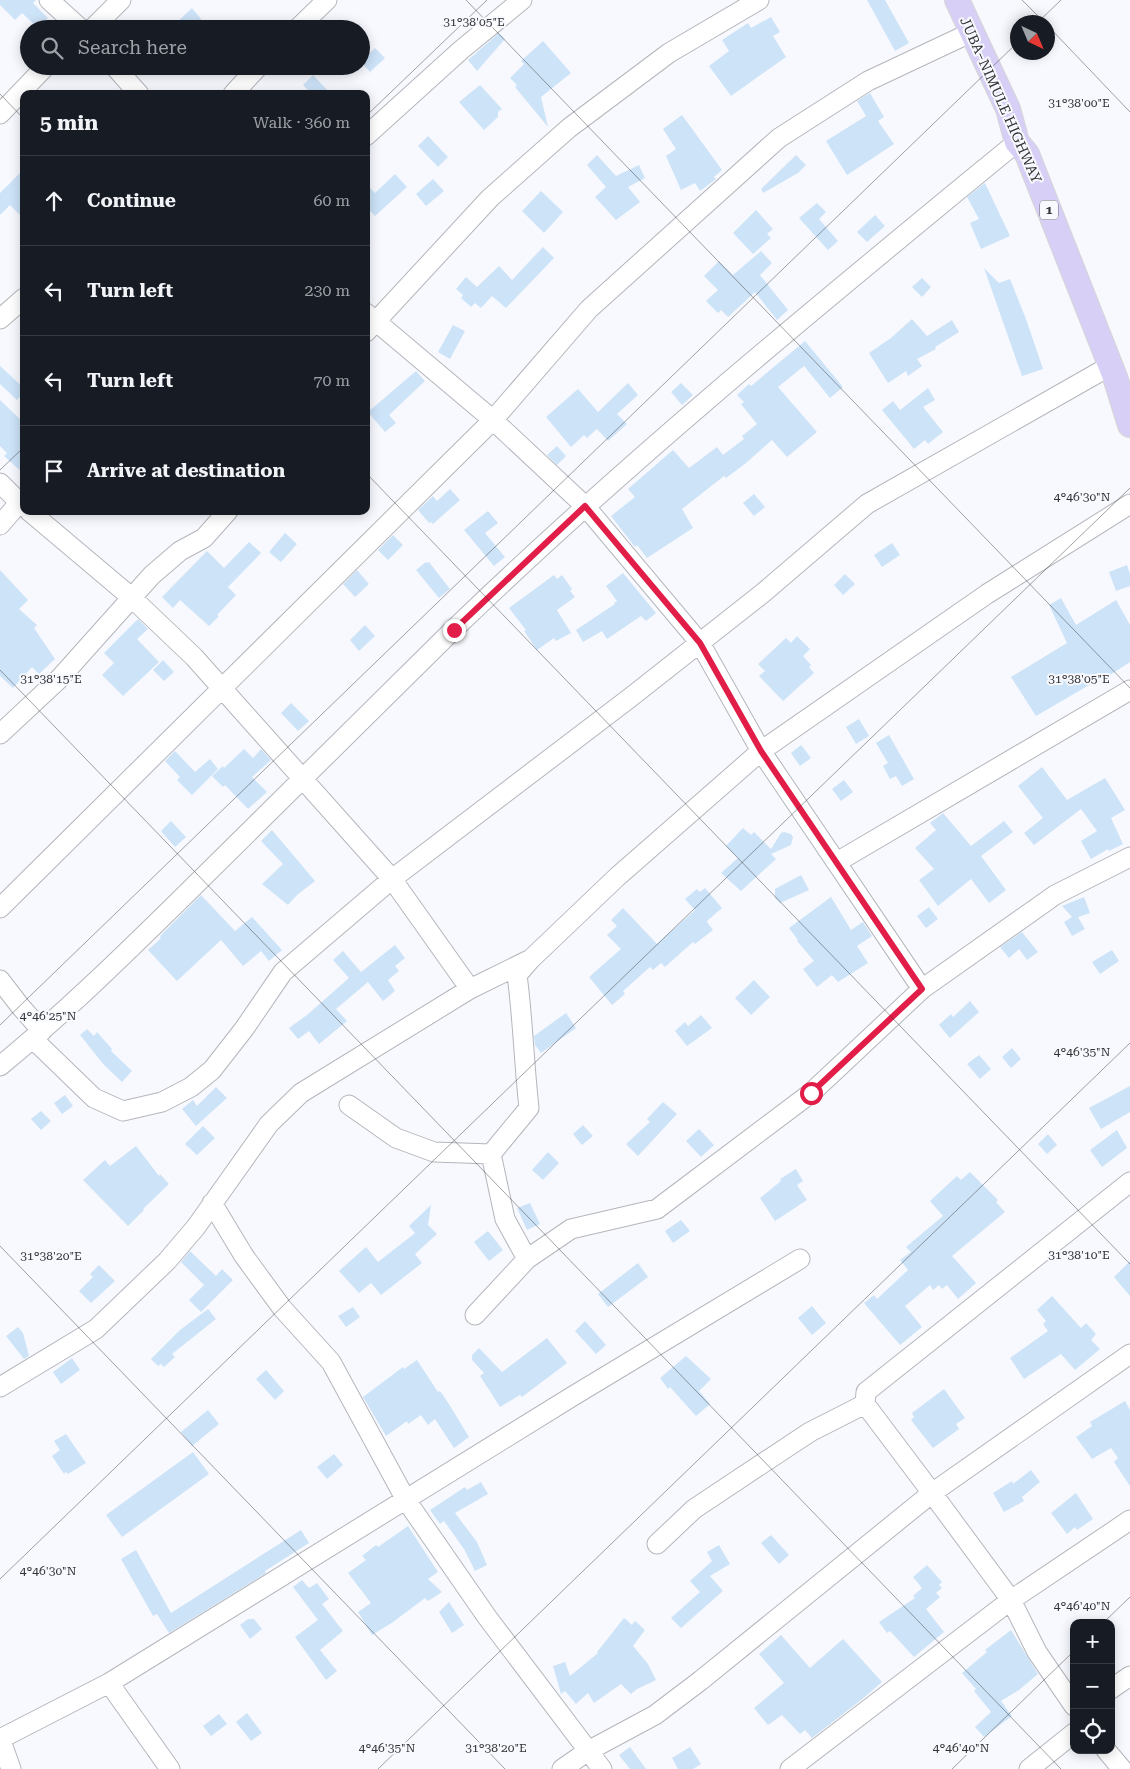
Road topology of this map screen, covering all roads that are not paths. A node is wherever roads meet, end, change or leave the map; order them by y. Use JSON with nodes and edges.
{"nodes":[{"id":1,"x":49,"y":0,"type":"edge"},
{"id":2,"x":121,"y":0,"type":"edge"},
{"id":3,"x":327,"y":0,"type":"edge"},
{"id":4,"x":522,"y":0,"type":"edge"},
{"id":5,"x":759,"y":0,"type":"edge"},
{"id":6,"x":957,"y":0,"type":"edge"},
{"id":7,"x":70,"y":20,"type":"edge"},
{"id":8,"x":101,"y":20,"type":"edge"},
{"id":9,"x":306,"y":20,"type":"edge"},
{"id":10,"x":972,"y":32,"type":"junction"},
{"id":11,"x":37,"y":75,"type":"edge"},
{"id":12,"x":122,"y":75,"type":"edge"},
{"id":13,"x":251,"y":75,"type":"edge"},
{"id":14,"x":23,"y":90,"type":"edge"},
{"id":15,"x":135,"y":90,"type":"edge"},
{"id":16,"x":237,"y":90,"type":"edge"},
{"id":17,"x":20,"y":93,"type":"edge"},
{"id":18,"x":0,"y":114,"type":"edge"},
{"id":19,"x":370,"y":132,"type":"edge"},
{"id":20,"x":1017,"y":142,"type":"junction"},
{"id":21,"x":20,"y":302,"type":"edge"},
{"id":22,"x":0,"y":319,"type":"edge"},
{"id":23,"x":370,"y":322,"type":"edge"},
{"id":24,"x":1110,"y":366,"type":"junction"},
{"id":25,"x":493,"y":420,"type":"junction"},
{"id":26,"x":1130,"y":425,"type":"edge"},
{"id":27,"x":0,"y":484,"type":"edge"},
{"id":28,"x":20,"y":503,"type":"edge"},
{"id":29,"x":1130,"y":504,"type":"edge"},
{"id":30,"x":585,"y":506,"type":"junction"},
{"id":31,"x":20,"y":510,"type":"edge"},
{"id":32,"x":34,"y":515,"type":"edge"},
{"id":33,"x":224,"y":515,"type":"edge"},
{"id":34,"x":0,"y":525,"type":"edge"},
{"id":35,"x":131,"y":597,"type":"junction"},
{"id":36,"x":700,"y":643,"type":"junction"},
{"id":37,"x":221,"y":688,"type":"junction"},
{"id":38,"x":1130,"y":690,"type":"edge"},
{"id":39,"x":0,"y":734,"type":"edge"},
{"id":40,"x":761,"y":751,"type":"junction"},
{"id":41,"x":304,"y":779,"type":"junction"},
{"id":42,"x":1130,"y":858,"type":"edge"},
{"id":43,"x":838,"y":862,"type":"junction"},
{"id":44,"x":392,"y":879,"type":"junction"},
{"id":45,"x":0,"y":908,"type":"edge"},
{"id":46,"x":531,"y":959,"type":"junction"},
{"id":47,"x":0,"y":980,"type":"edge"},
{"id":48,"x":470,"y":989,"type":"junction"},
{"id":49,"x":922,"y":989,"type":"junction"},
{"id":50,"x":37,"y":1035,"type":"junction"},
{"id":51,"x":0,"y":1066,"type":"edge"},
{"id":52,"x":349,"y":1105,"type":"dead end"},
{"id":53,"x":491,"y":1154,"type":"junction"},
{"id":54,"x":1130,"y":1182,"type":"edge"},
{"id":55,"x":212,"y":1203,"type":"junction"},
{"id":56,"x":527,"y":1259,"type":"junction"},
{"id":57,"x":800,"y":1259,"type":"dead end"},
{"id":58,"x":475,"y":1315,"type":"dead end"},
{"id":59,"x":1130,"y":1354,"type":"edge"},
{"id":60,"x":0,"y":1387,"type":"edge"},
{"id":61,"x":865,"y":1404,"type":"junction"},
{"id":62,"x":932,"y":1493,"type":"junction"},
{"id":63,"x":406,"y":1500,"type":"junction"},
{"id":64,"x":1130,"y":1520,"type":"edge"},
{"id":65,"x":657,"y":1544,"type":"dead end"},
{"id":66,"x":1010,"y":1600,"type":"junction"},
{"id":67,"x":1130,"y":1676,"type":"edge"},
{"id":68,"x":109,"y":1683,"type":"junction"},
{"id":69,"x":1115,"y":1686,"type":"edge"},
{"id":70,"x":1070,"y":1700,"type":"edge"},
{"id":71,"x":1070,"y":1736,"type":"edge"},
{"id":72,"x":0,"y":1739,"type":"edge"},
{"id":73,"x":588,"y":1751,"type":"junction"},
{"id":74,"x":1109,"y":1754,"type":"edge"},
{"id":75,"x":11,"y":1769,"type":"edge"},
{"id":76,"x":170,"y":1769,"type":"edge"},
{"id":77,"x":562,"y":1769,"type":"edge"},
{"id":78,"x":602,"y":1769,"type":"edge"},
{"id":79,"x":790,"y":1769,"type":"edge"},
{"id":80,"x":1028,"y":1769,"type":"edge"},
{"id":81,"x":1122,"y":1769,"type":"edge"}],
"edges":[{"from":1,"to":7,"type":"street"},
{"from":2,"to":8,"type":"street"},
{"from":3,"to":9,"type":"street"},
{"from":4,"to":19,"type":"street"},
{"from":5,"to":23,"type":"street"},
{"from":6,"to":10,"type":"main road","name":"JUBA–NIMULE HIGHWAY","number":"1"},
{"from":10,"to":20,"type":"main road","name":"JUBA–NIMULE HIGHWAY","number":"1"},
{"from":10,"to":25,"type":"street"},
{"from":11,"to":14,"type":"street"},
{"from":12,"to":15,"type":"street"},
{"from":13,"to":16,"type":"street"},
{"from":17,"to":18,"type":"street"},
{"from":20,"to":24,"type":"main road","name":"JUBA–NIMULE HIGHWAY","number":"1"},
{"from":20,"to":30,"type":"street"},
{"from":21,"to":22,"type":"street"},
{"from":23,"to":25,"type":"street"},
{"from":24,"to":26,"type":"main road","name":"JUBA–NIMULE HIGHWAY","number":"1"},
{"from":24,"to":36,"type":"street"},
{"from":25,"to":30,"type":"street"},
{"from":25,"to":37,"type":"street"},
{"from":27,"to":28,"type":"street"},
{"from":29,"to":40,"type":"street"},
{"from":30,"to":36,"type":"street"},
{"from":30,"to":41,"type":"street"},
{"from":31,"to":34,"type":"street"},
{"from":32,"to":35,"type":"street"},
{"from":33,"to":35,"type":"street"},
{"from":35,"to":37,"type":"street"},
{"from":35,"to":39,"type":"street"},
{"from":36,"to":40,"type":"street"},
{"from":36,"to":44,"type":"street"},
{"from":37,"to":41,"type":"street"},
{"from":37,"to":45,"type":"street"},
{"from":38,"to":43,"type":"street"},
{"from":40,"to":43,"type":"street"},
{"from":40,"to":46,"type":"street"},
{"from":41,"to":44,"type":"street"},
{"from":41,"to":50,"type":"street"},
{"from":42,"to":49,"type":"street"},
{"from":43,"to":49,"type":"street"},
{"from":44,"to":48,"type":"street"},
{"from":44,"to":50,"type":"street"},
{"from":46,"to":48,"type":"street"},
{"from":46,"to":53,"type":"street"},
{"from":47,"to":50,"type":"street"},
{"from":48,"to":55,"type":"street"},
{"from":49,"to":56,"type":"street"},
{"from":50,"to":51,"type":"street"},
{"from":52,"to":53,"type":"street"},
{"from":53,"to":56,"type":"street"},
{"from":54,"to":61,"type":"street"},
{"from":55,"to":60,"type":"street"},
{"from":55,"to":63,"type":"street"},
{"from":56,"to":58,"type":"street"},
{"from":57,"to":63,"type":"street"},
{"from":59,"to":62,"type":"street"},
{"from":61,"to":62,"type":"street"},
{"from":61,"to":65,"type":"street"},
{"from":62,"to":66,"type":"street"},
{"from":62,"to":73,"type":"street"},
{"from":63,"to":68,"type":"street"},
{"from":63,"to":73,"type":"street"},
{"from":64,"to":66,"type":"street"},
{"from":66,"to":70,"type":"street"},
{"from":66,"to":79,"type":"street"},
{"from":67,"to":69,"type":"street"},
{"from":68,"to":72,"type":"street"},
{"from":68,"to":76,"type":"street"},
{"from":71,"to":80,"type":"street"},
{"from":72,"to":75,"type":"street"},
{"from":73,"to":77,"type":"street"},
{"from":73,"to":78,"type":"street"},
{"from":74,"to":81,"type":"street"}]}
